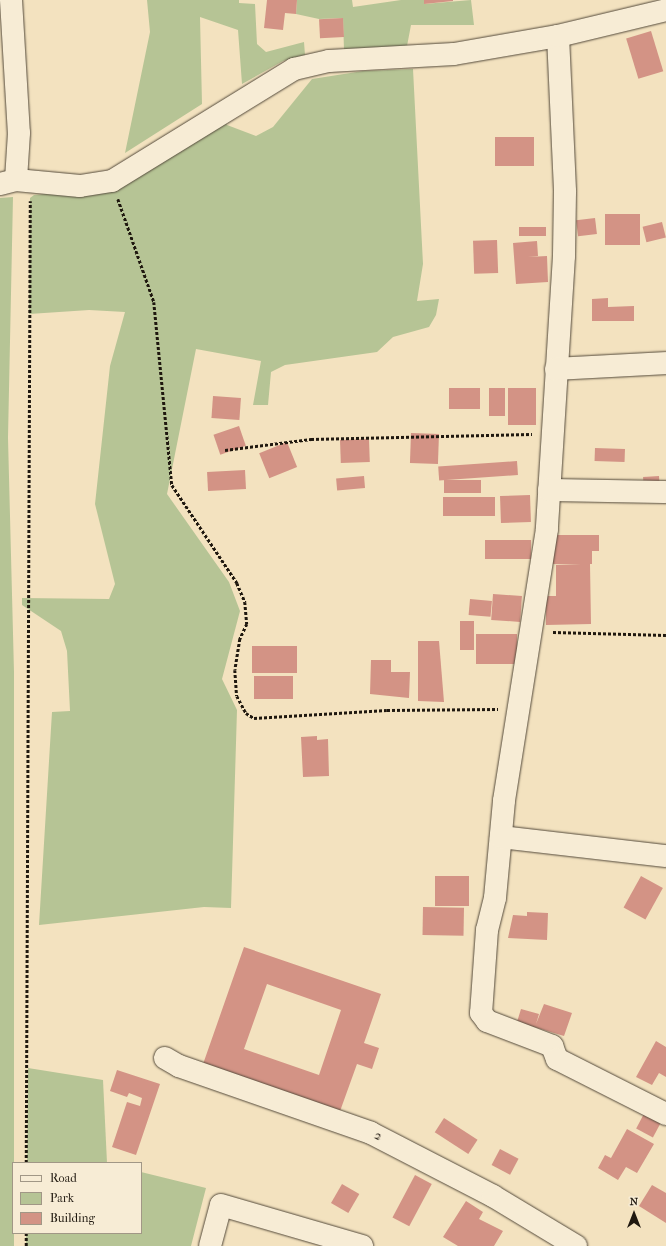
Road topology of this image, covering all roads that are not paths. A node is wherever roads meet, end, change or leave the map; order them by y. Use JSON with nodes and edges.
{"nodes":[{"id":1,"x":11,"y":0,"type":"edge"},
{"id":2,"x":666,"y":10,"type":"edge"},
{"id":3,"x":558,"y":36,"type":"junction"},
{"id":4,"x":15,"y":182,"type":"edge"},
{"id":5,"x":666,"y":363,"type":"edge"},
{"id":6,"x":556,"y":369,"type":"junction"},
{"id":7,"x":549,"y":490,"type":"junction"},
{"id":8,"x":666,"y":492,"type":"edge"},
{"id":9,"x":501,"y":837,"type":"junction"},
{"id":10,"x":666,"y":856,"type":"edge"},
{"id":11,"x":165,"y":1058,"type":"dead end"},
{"id":12,"x":666,"y":1114,"type":"edge"},
{"id":13,"x":210,"y":1246,"type":"edge"},
{"id":14,"x":362,"y":1246,"type":"edge"},
{"id":15,"x":576,"y":1246,"type":"edge"}],
"edges":[{"from":1,"to":4,"type":"street"},
{"from":2,"to":3,"type":"street"},
{"from":3,"to":4,"type":"street"},
{"from":3,"to":6,"type":"street"},
{"from":5,"to":6,"type":"street"},
{"from":6,"to":7,"type":"street"},
{"from":7,"to":8,"type":"street"},
{"from":7,"to":9,"type":"street"},
{"from":9,"to":10,"type":"street"},
{"from":9,"to":12,"type":"street"},
{"from":11,"to":15,"type":"street","name":"2"},
{"from":13,"to":14,"type":"street"}]}
